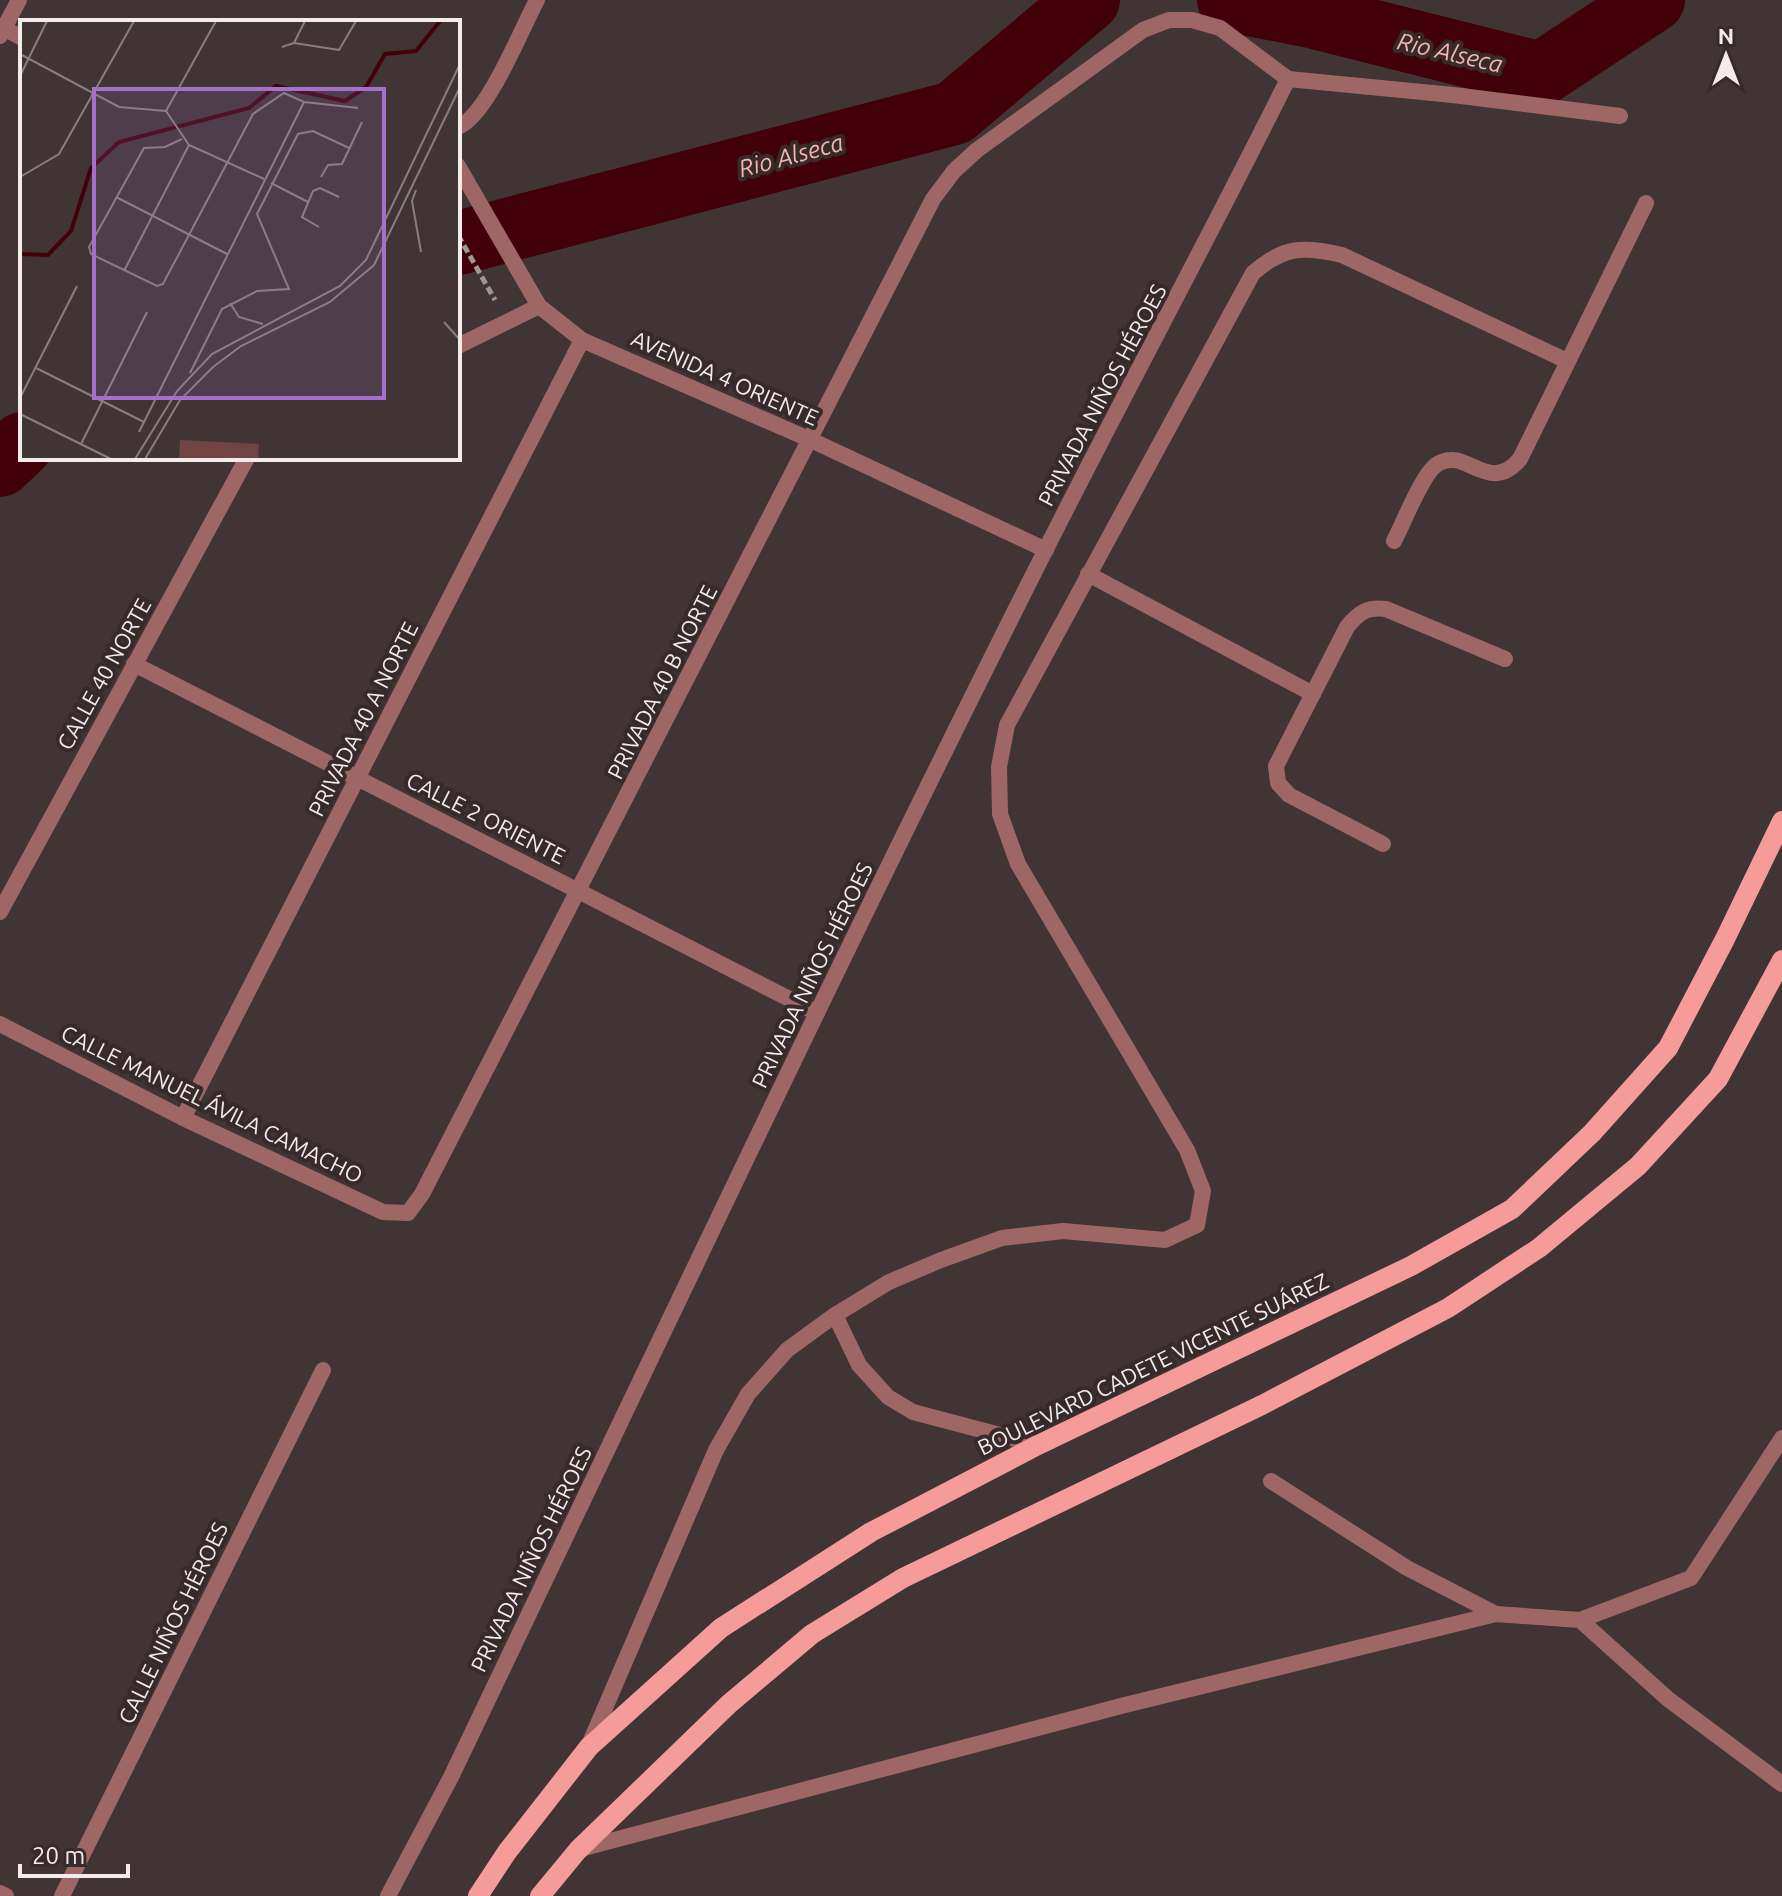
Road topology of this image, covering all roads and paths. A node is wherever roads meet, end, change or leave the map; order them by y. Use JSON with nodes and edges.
{"nodes":[{"id":1,"x":19,"y":0,"type":"edge"},
{"id":2,"x":537,"y":0,"type":"edge"},
{"id":3,"x":1,"y":30,"type":"edge"},
{"id":4,"x":20,"y":37,"type":"edge"},
{"id":5,"x":1288,"y":79,"type":"junction"},
{"id":6,"x":1620,"y":116,"type":"dead end"},
{"id":7,"x":460,"y":126,"type":"edge"},
{"id":8,"x":460,"y":170,"type":"edge"},
{"id":9,"x":1646,"y":203,"type":"dead end"},
{"id":10,"x":460,"y":239,"type":"edge"},
{"id":11,"x":491,"y":294,"type":"dead end"},
{"id":12,"x":534,"y":300,"type":"junction"},
{"id":13,"x":582,"y":340,"type":"junction"},
{"id":14,"x":460,"y":345,"type":"edge"},
{"id":15,"x":1567,"y":361,"type":"junction"},
{"id":16,"x":811,"y":440,"type":"junction"},
{"id":17,"x":246,"y":460,"type":"edge"},
{"id":18,"x":1394,"y":541,"type":"dead end"},
{"id":19,"x":1046,"y":550,"type":"junction"},
{"id":20,"x":1088,"y":574,"type":"junction"},
{"id":21,"x":1505,"y":659,"type":"dead end"},
{"id":22,"x":134,"y":664,"type":"junction"},
{"id":23,"x":1313,"y":694,"type":"junction"},
{"id":24,"x":358,"y":777,"type":"junction"},
{"id":25,"x":1782,"y":821,"type":"edge"},
{"id":26,"x":1383,"y":844,"type":"dead end"},
{"id":27,"x":579,"y":891,"type":"junction"},
{"id":28,"x":0,"y":912,"type":"edge"},
{"id":29,"x":1782,"y":960,"type":"edge"},
{"id":30,"x":817,"y":1013,"type":"junction"},
{"id":31,"x":0,"y":1024,"type":"edge"},
{"id":32,"x":183,"y":1118,"type":"junction"},
{"id":33,"x":408,"y":1213,"type":"joint"},
{"id":34,"x":835,"y":1315,"type":"junction"},
{"id":35,"x":323,"y":1370,"type":"dead end"},
{"id":36,"x":1782,"y":1438,"type":"edge"},
{"id":37,"x":1038,"y":1445,"type":"junction"},
{"id":38,"x":1271,"y":1481,"type":"dead end"},
{"id":39,"x":1496,"y":1614,"type":"junction"},
{"id":40,"x":1580,"y":1620,"type":"junction"},
{"id":41,"x":589,"y":1747,"type":"junction"},
{"id":42,"x":1782,"y":1784,"type":"edge"},
{"id":43,"x":578,"y":1850,"type":"junction"},
{"id":44,"x":0,"y":1893,"type":"edge"},
{"id":45,"x":6,"y":1896,"type":"edge"},
{"id":46,"x":62,"y":1896,"type":"edge"},
{"id":47,"x":388,"y":1896,"type":"edge"},
{"id":48,"x":478,"y":1896,"type":"edge"},
{"id":49,"x":540,"y":1896,"type":"edge"}],
"edges":[{"from":1,"to":3,"type":"street"},
{"from":2,"to":7,"type":"street"},
{"from":3,"to":4,"type":"street"},
{"from":5,"to":6,"type":"street"},
{"from":5,"to":16,"type":"street","name":"PRIVADA 40 B NORTE"},
{"from":5,"to":19,"type":"street","name":"PRIVADA NIÑOS HÉROES"},
{"from":8,"to":12,"type":"street","name":"AVENIDA 4 ORIENTE"},
{"from":9,"to":15,"type":"street"},
{"from":10,"to":11,"type":"path"},
{"from":12,"to":13,"type":"street","name":"AVENIDA 4 ORIENTE"},
{"from":12,"to":14,"type":"street"},
{"from":13,"to":16,"type":"street","name":"AVENIDA 4 ORIENTE"},
{"from":13,"to":24,"type":"street","name":"PRIVADA 40 A NORTE"},
{"from":15,"to":18,"type":"street"},
{"from":15,"to":20,"type":"street"},
{"from":16,"to":19,"type":"street","name":"AVENIDA 4 ORIENTE"},
{"from":16,"to":27,"type":"street","name":"PRIVADA 40 B NORTE"},
{"from":17,"to":22,"type":"street","name":"CALLE 40 NORTE"},
{"from":19,"to":30,"type":"street","name":"PRIVADA NIÑOS HÉROES"},
{"from":20,"to":23,"type":"street"},
{"from":20,"to":34,"type":"street"},
{"from":21,"to":23,"type":"street"},
{"from":22,"to":24,"type":"street","name":"CALLE 2 ORIENTE"},
{"from":22,"to":28,"type":"street","name":"CALLE 40 NORTE"},
{"from":23,"to":26,"type":"street"},
{"from":24,"to":27,"type":"street","name":"CALLE 2 ORIENTE"},
{"from":24,"to":32,"type":"street","name":"PRIVADA 40 A NORTE"},
{"from":25,"to":37,"type":"main road","name":"BOULEVARD CADETE VICENTE SUÁREZ"},
{"from":27,"to":30,"type":"street","name":"CALLE 2 ORIENTE"},
{"from":27,"to":33,"type":"street","name":"PRIVADA 40 B NORTE"},
{"from":29,"to":43,"type":"main road"},
{"from":30,"to":47,"type":"street","name":"PRIVADA NIÑOS HÉROES"},
{"from":31,"to":32,"type":"street","name":"CALLE MANUEL ÁVILA CAMACHO"},
{"from":32,"to":33,"type":"street","name":"CALLE MANUEL ÁVILA CAMACHO"},
{"from":34,"to":37,"type":"street"},
{"from":34,"to":41,"type":"street"},
{"from":35,"to":46,"type":"street","name":"CALLE NIÑOS HÉROES"},
{"from":36,"to":40,"type":"street"},
{"from":37,"to":41,"type":"main road","name":"BOULEVARD CADETE VICENTE SUÁREZ"},
{"from":38,"to":39,"type":"street"},
{"from":39,"to":40,"type":"street"},
{"from":39,"to":43,"type":"street"},
{"from":40,"to":42,"type":"street"},
{"from":41,"to":48,"type":"main road","name":"BOULEVARD CADETE VICENTE SUÁREZ"},
{"from":43,"to":49,"type":"main road"},
{"from":44,"to":45,"type":"street"}]}
